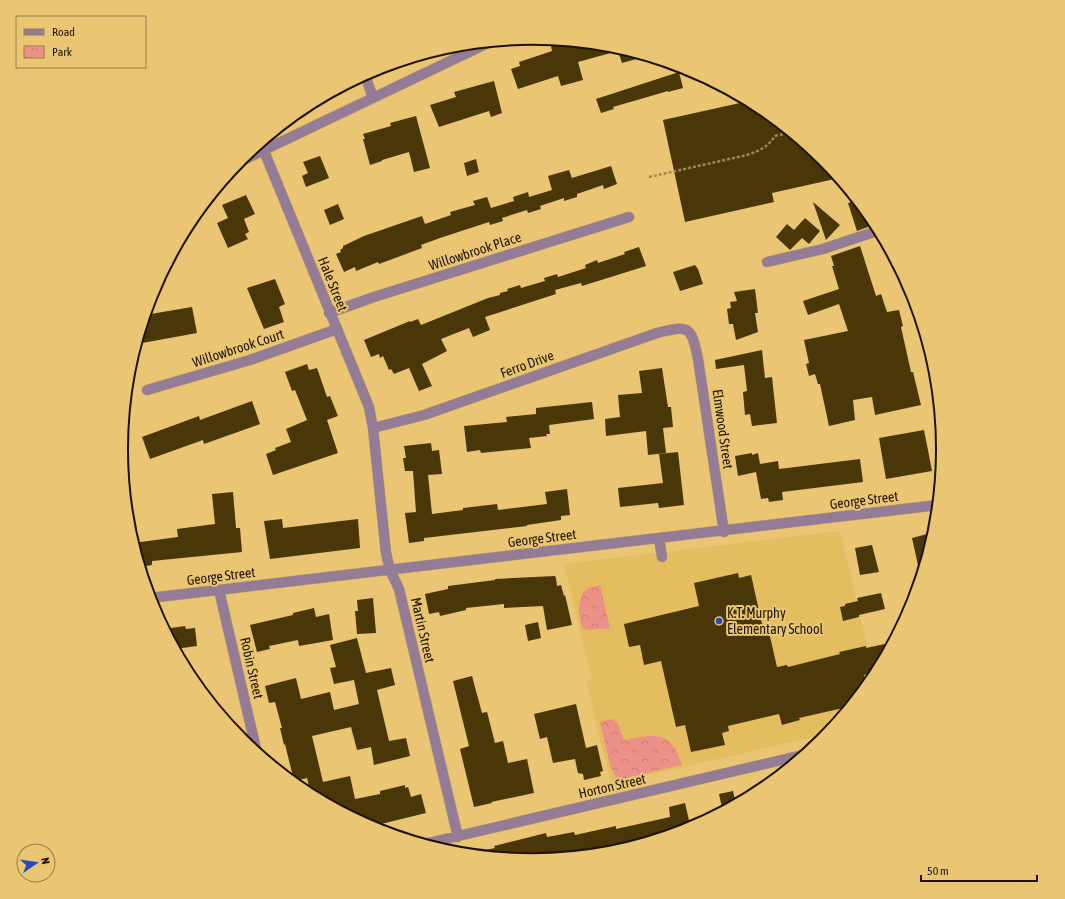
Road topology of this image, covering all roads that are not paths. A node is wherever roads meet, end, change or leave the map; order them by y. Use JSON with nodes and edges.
{"nodes":[{"id":1,"x":476,"y":49,"type":"edge"},
{"id":2,"x":367,"y":81,"type":"edge"},
{"id":3,"x":373,"y":98,"type":"junction"},
{"id":4,"x":264,"y":151,"type":"junction"},
{"id":5,"x":255,"y":155,"type":"edge"},
{"id":6,"x":629,"y":217,"type":"dead end"},
{"id":7,"x":874,"y":232,"type":"edge"},
{"id":8,"x":767,"y":262,"type":"dead end"},
{"id":9,"x":329,"y":313,"type":"junction"},
{"id":10,"x":337,"y":329,"type":"junction"},
{"id":11,"x":689,"y":331,"type":"joint"},
{"id":12,"x":147,"y":390,"type":"dead end"},
{"id":13,"x":373,"y":428,"type":"junction"},
{"id":14,"x":933,"y":506,"type":"edge"},
{"id":15,"x":724,"y":532,"type":"junction"},
{"id":16,"x":659,"y":538,"type":"junction"},
{"id":17,"x":662,"y":557,"type":"dead end"},
{"id":18,"x":390,"y":570,"type":"junction"},
{"id":19,"x":218,"y":590,"type":"junction"},
{"id":20,"x":156,"y":597,"type":"edge"},
{"id":21,"x":255,"y":744,"type":"edge"},
{"id":22,"x":796,"y":757,"type":"edge"},
{"id":23,"x":458,"y":837,"type":"junction"},
{"id":24,"x":435,"y":842,"type":"edge"}],
"edges":[{"from":1,"to":3,"type":"street"},
{"from":2,"to":3,"type":"street"},
{"from":3,"to":4,"type":"street"},
{"from":4,"to":5,"type":"street"},
{"from":4,"to":9,"type":"street","name":"Hale Street"},
{"from":6,"to":9,"type":"street","name":"Willowbrook Place"},
{"from":7,"to":8,"type":"street"},
{"from":9,"to":10,"type":"street","name":"Hale Street"},
{"from":10,"to":12,"type":"street","name":"Willowbrook Court"},
{"from":10,"to":13,"type":"street","name":"Hale Street"},
{"from":11,"to":13,"type":"street","name":"Ferro Drive"},
{"from":11,"to":15,"type":"street","name":"Elmwood Street"},
{"from":13,"to":18,"type":"street","name":"Martin Street"},
{"from":14,"to":15,"type":"street","name":"George Street"},
{"from":15,"to":16,"type":"street","name":"George Street"},
{"from":16,"to":17,"type":"street"},
{"from":16,"to":18,"type":"street","name":"George Street"},
{"from":18,"to":19,"type":"street","name":"George Street"},
{"from":18,"to":23,"type":"street","name":"Martin Street"},
{"from":19,"to":20,"type":"street","name":"George Street"},
{"from":19,"to":21,"type":"street","name":"Robin Street"},
{"from":22,"to":23,"type":"street","name":"Horton Street"},
{"from":23,"to":24,"type":"street","name":"Horton Street"}]}
